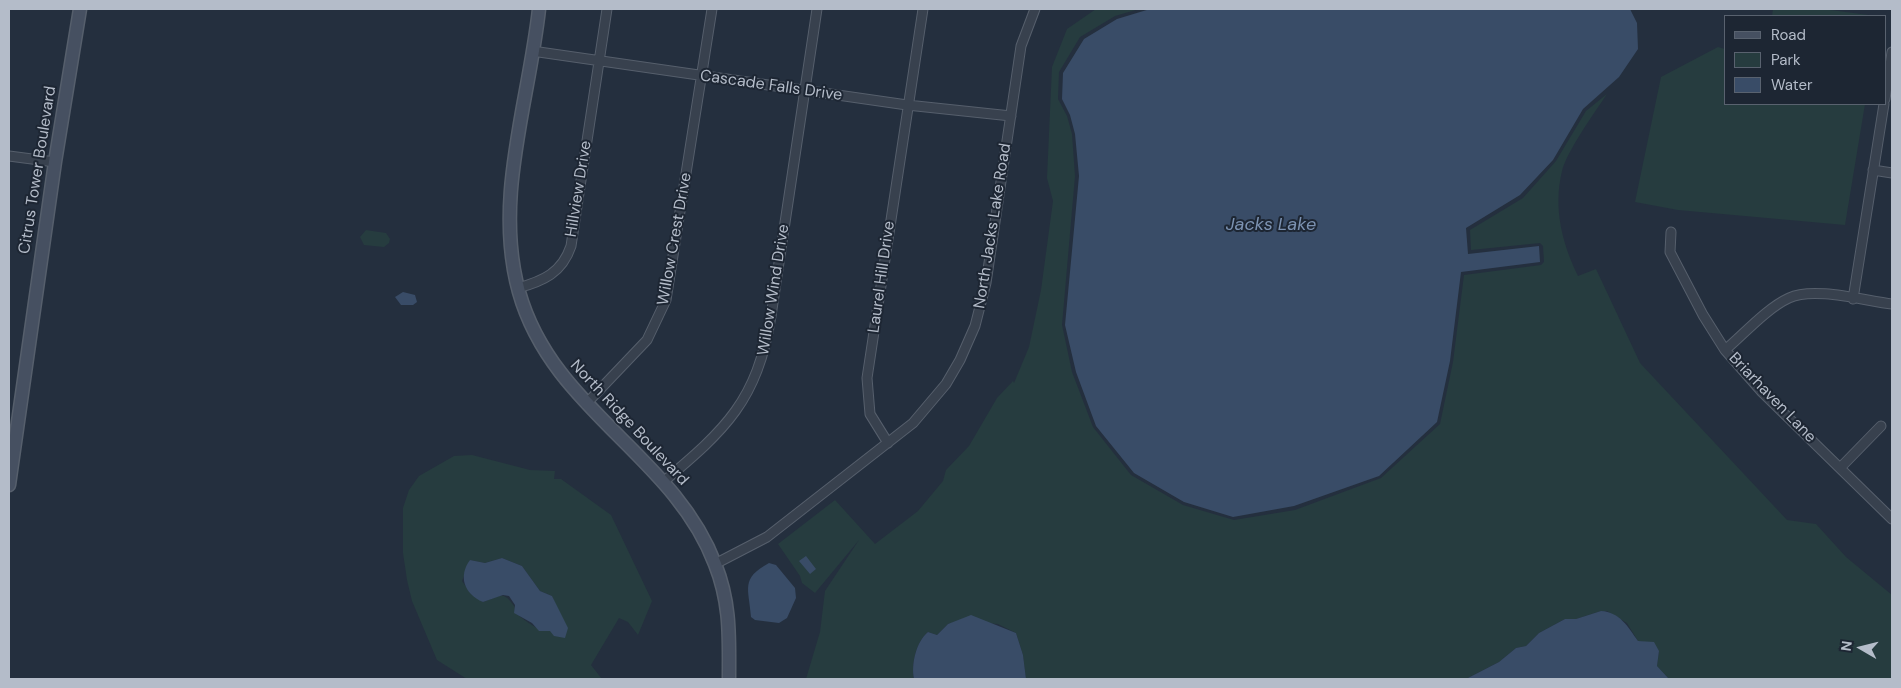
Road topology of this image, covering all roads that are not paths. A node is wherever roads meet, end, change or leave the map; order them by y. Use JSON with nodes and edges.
{"nodes":[{"id":1,"x":80,"y":9,"type":"edge"},
{"id":2,"x":539,"y":9,"type":"edge"},
{"id":3,"x":607,"y":9,"type":"edge"},
{"id":4,"x":712,"y":9,"type":"edge"},
{"id":5,"x":817,"y":9,"type":"edge"},
{"id":6,"x":923,"y":9,"type":"edge"},
{"id":7,"x":1035,"y":9,"type":"edge"},
{"id":8,"x":532,"y":51,"type":"junction"},
{"id":9,"x":1892,"y":52,"type":"edge"},
{"id":10,"x":599,"y":61,"type":"junction"},
{"id":11,"x":1891,"y":71,"type":"edge"},
{"id":12,"x":702,"y":76,"type":"junction"},
{"id":13,"x":805,"y":90,"type":"junction"},
{"id":14,"x":1886,"y":94,"type":"edge"},
{"id":15,"x":908,"y":105,"type":"junction"},
{"id":16,"x":1884,"y":105,"type":"edge"},
{"id":17,"x":1011,"y":116,"type":"junction"},
{"id":18,"x":9,"y":156,"type":"edge"},
{"id":19,"x":55,"y":162,"type":"junction"},
{"id":20,"x":1873,"y":170,"type":"junction"},
{"id":21,"x":1892,"y":173,"type":"edge"},
{"id":22,"x":1671,"y":232,"type":"dead end"},
{"id":23,"x":518,"y":288,"type":"junction"},
{"id":24,"x":1853,"y":299,"type":"junction"},
{"id":25,"x":1892,"y":304,"type":"edge"},
{"id":26,"x":1726,"y":350,"type":"junction"},
{"id":27,"x":586,"y":404,"type":"junction"},
{"id":28,"x":1881,"y":426,"type":"dead end"},
{"id":29,"x":888,"y":443,"type":"junction"},
{"id":30,"x":1840,"y":468,"type":"junction"},
{"id":31,"x":663,"y":482,"type":"junction"},
{"id":32,"x":9,"y":485,"type":"edge"},
{"id":33,"x":1892,"y":518,"type":"edge"},
{"id":34,"x":716,"y":564,"type":"junction"},
{"id":35,"x":730,"y":679,"type":"edge"}],
"edges":[{"from":1,"to":19,"type":"street","name":"Citrus Tower Boulevard"},
{"from":2,"to":8,"type":"street","name":"North Ridge Boulevard"},
{"from":3,"to":10,"type":"street","name":"Hillview Drive"},
{"from":4,"to":12,"type":"street","name":"Willow Crest Drive"},
{"from":5,"to":13,"type":"street","name":"Willow Wind Drive"},
{"from":6,"to":15,"type":"street","name":"Laurel Hill Drive"},
{"from":7,"to":17,"type":"street","name":"North Jacks Lake Road"},
{"from":8,"to":10,"type":"street","name":"Cascade Falls Drive"},
{"from":8,"to":23,"type":"street","name":"North Ridge Boulevard"},
{"from":9,"to":11,"type":"street"},
{"from":10,"to":12,"type":"street","name":"Cascade Falls Drive"},
{"from":10,"to":23,"type":"street","name":"Hillview Drive"},
{"from":11,"to":14,"type":"street"},
{"from":12,"to":13,"type":"street","name":"Cascade Falls Drive"},
{"from":12,"to":27,"type":"street","name":"Willow Crest Drive"},
{"from":13,"to":15,"type":"street","name":"Cascade Falls Drive"},
{"from":13,"to":31,"type":"street","name":"Willow Wind Drive"},
{"from":15,"to":17,"type":"street","name":"Cascade Falls Drive"},
{"from":15,"to":29,"type":"street","name":"Laurel Hill Drive"},
{"from":16,"to":20,"type":"street"},
{"from":17,"to":29,"type":"street","name":"North Jacks Lake Road"},
{"from":18,"to":19,"type":"street"},
{"from":19,"to":32,"type":"street","name":"Citrus Tower Boulevard"},
{"from":20,"to":21,"type":"street"},
{"from":20,"to":24,"type":"street"},
{"from":22,"to":26,"type":"street","name":"Briarhaven Lane"},
{"from":23,"to":27,"type":"street","name":"North Ridge Boulevard"},
{"from":24,"to":25,"type":"street"},
{"from":24,"to":26,"type":"street"},
{"from":26,"to":30,"type":"street","name":"Briarhaven Lane"},
{"from":27,"to":31,"type":"street","name":"North Ridge Boulevard"},
{"from":28,"to":30,"type":"street"},
{"from":29,"to":34,"type":"street","name":"North Jacks Lake Road"},
{"from":30,"to":33,"type":"street","name":"Briarhaven Lane"},
{"from":31,"to":34,"type":"street","name":"North Ridge Boulevard"},
{"from":34,"to":35,"type":"street","name":"North Ridge Boulevard"}]}
